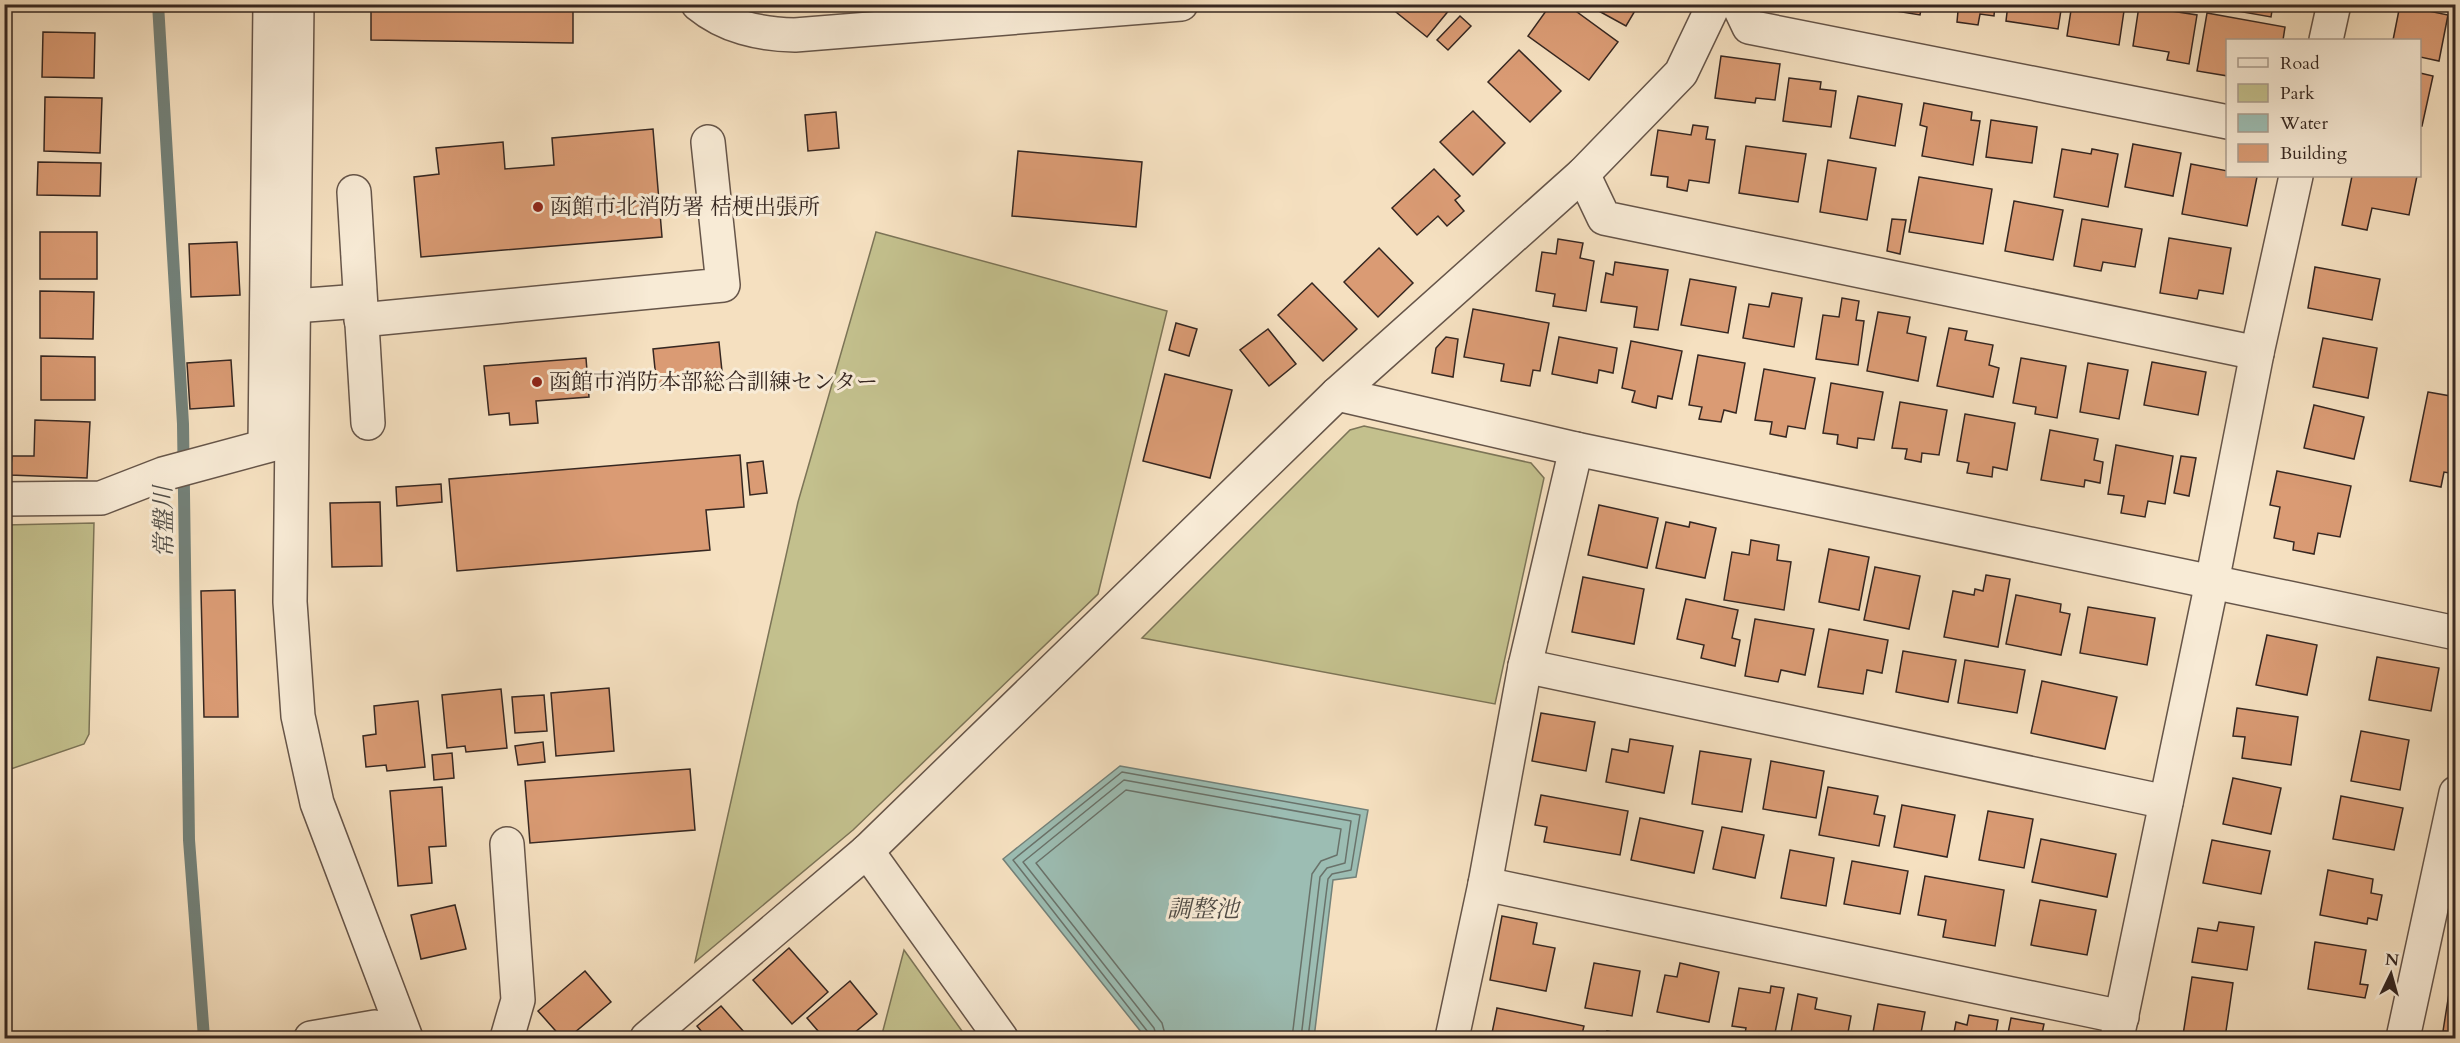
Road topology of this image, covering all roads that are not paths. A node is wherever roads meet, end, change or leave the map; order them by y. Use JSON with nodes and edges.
{"nodes":[{"id":1,"x":270,"y":4,"type":"edge"},
{"id":2,"x":297,"y":4,"type":"edge"},
{"id":3,"x":698,"y":4,"type":"edge"},
{"id":4,"x":1181,"y":4,"type":"edge"},
{"id":5,"x":1714,"y":4,"type":"edge"},
{"id":6,"x":1738,"y":4,"type":"edge"},
{"id":7,"x":2334,"y":4,"type":"edge"},
{"id":8,"x":2325,"y":39,"type":"edge"},
{"id":9,"x":2226,"y":122,"type":"edge"},
{"id":10,"x":708,"y":142,"type":"dead end"},
{"id":11,"x":1583,"y":174,"type":"junction"},
{"id":12,"x":2295,"y":177,"type":"edge"},
{"id":13,"x":354,"y":192,"type":"dead end"},
{"id":14,"x":294,"y":306,"type":"junction"},
{"id":15,"x":361,"y":310,"type":"junction"},
{"id":16,"x":2257,"y":353,"type":"junction"},
{"id":17,"x":1337,"y":394,"type":"junction"},
{"id":18,"x":368,"y":423,"type":"dead end"},
{"id":19,"x":278,"y":442,"type":"junction"},
{"id":20,"x":1576,"y":448,"type":"junction"},
{"id":21,"x":4,"y":499,"type":"edge"},
{"id":22,"x":2212,"y":582,"type":"junction"},
{"id":23,"x":2456,"y":633,"type":"edge"},
{"id":24,"x":1525,"y":666,"type":"junction"},
{"id":25,"x":2456,"y":793,"type":"edge"},
{"id":26,"x":2166,"y":802,"type":"junction"},
{"id":27,"x":507,"y":844,"type":"dead end"},
{"id":28,"x":867,"y":851,"type":"junction"},
{"id":29,"x":1485,"y":884,"type":"junction"},
{"id":30,"x":375,"y":1027,"type":"dead end"},
{"id":31,"x":2119,"y":1028,"type":"edge"},
{"id":32,"x":311,"y":1038,"type":"edge"},
{"id":33,"x":406,"y":1038,"type":"edge"},
{"id":34,"x":507,"y":1038,"type":"edge"},
{"id":35,"x":647,"y":1038,"type":"edge"},
{"id":36,"x":1001,"y":1038,"type":"edge"},
{"id":37,"x":1452,"y":1038,"type":"edge"},
{"id":38,"x":2403,"y":1038,"type":"edge"}],
"edges":[{"from":1,"to":19,"type":"street"},
{"from":2,"to":14,"type":"street"},
{"from":3,"to":4,"type":"street"},
{"from":5,"to":11,"type":"street"},
{"from":6,"to":9,"type":"street"},
{"from":7,"to":8,"type":"street"},
{"from":10,"to":15,"type":"street"},
{"from":11,"to":16,"type":"street"},
{"from":11,"to":17,"type":"street"},
{"from":12,"to":16,"type":"street"},
{"from":13,"to":15,"type":"street"},
{"from":14,"to":15,"type":"street"},
{"from":14,"to":19,"type":"street"},
{"from":15,"to":18,"type":"street"},
{"from":16,"to":22,"type":"street"},
{"from":17,"to":20,"type":"street"},
{"from":17,"to":28,"type":"street"},
{"from":19,"to":21,"type":"street"},
{"from":19,"to":33,"type":"street"},
{"from":20,"to":22,"type":"street"},
{"from":20,"to":24,"type":"street"},
{"from":22,"to":23,"type":"street"},
{"from":22,"to":26,"type":"street"},
{"from":24,"to":26,"type":"street"},
{"from":24,"to":29,"type":"street"},
{"from":25,"to":38,"type":"street"},
{"from":26,"to":31,"type":"street"},
{"from":27,"to":34,"type":"street"},
{"from":28,"to":35,"type":"street"},
{"from":28,"to":36,"type":"street"},
{"from":29,"to":31,"type":"street"},
{"from":29,"to":37,"type":"street"},
{"from":30,"to":32,"type":"street"}]}
